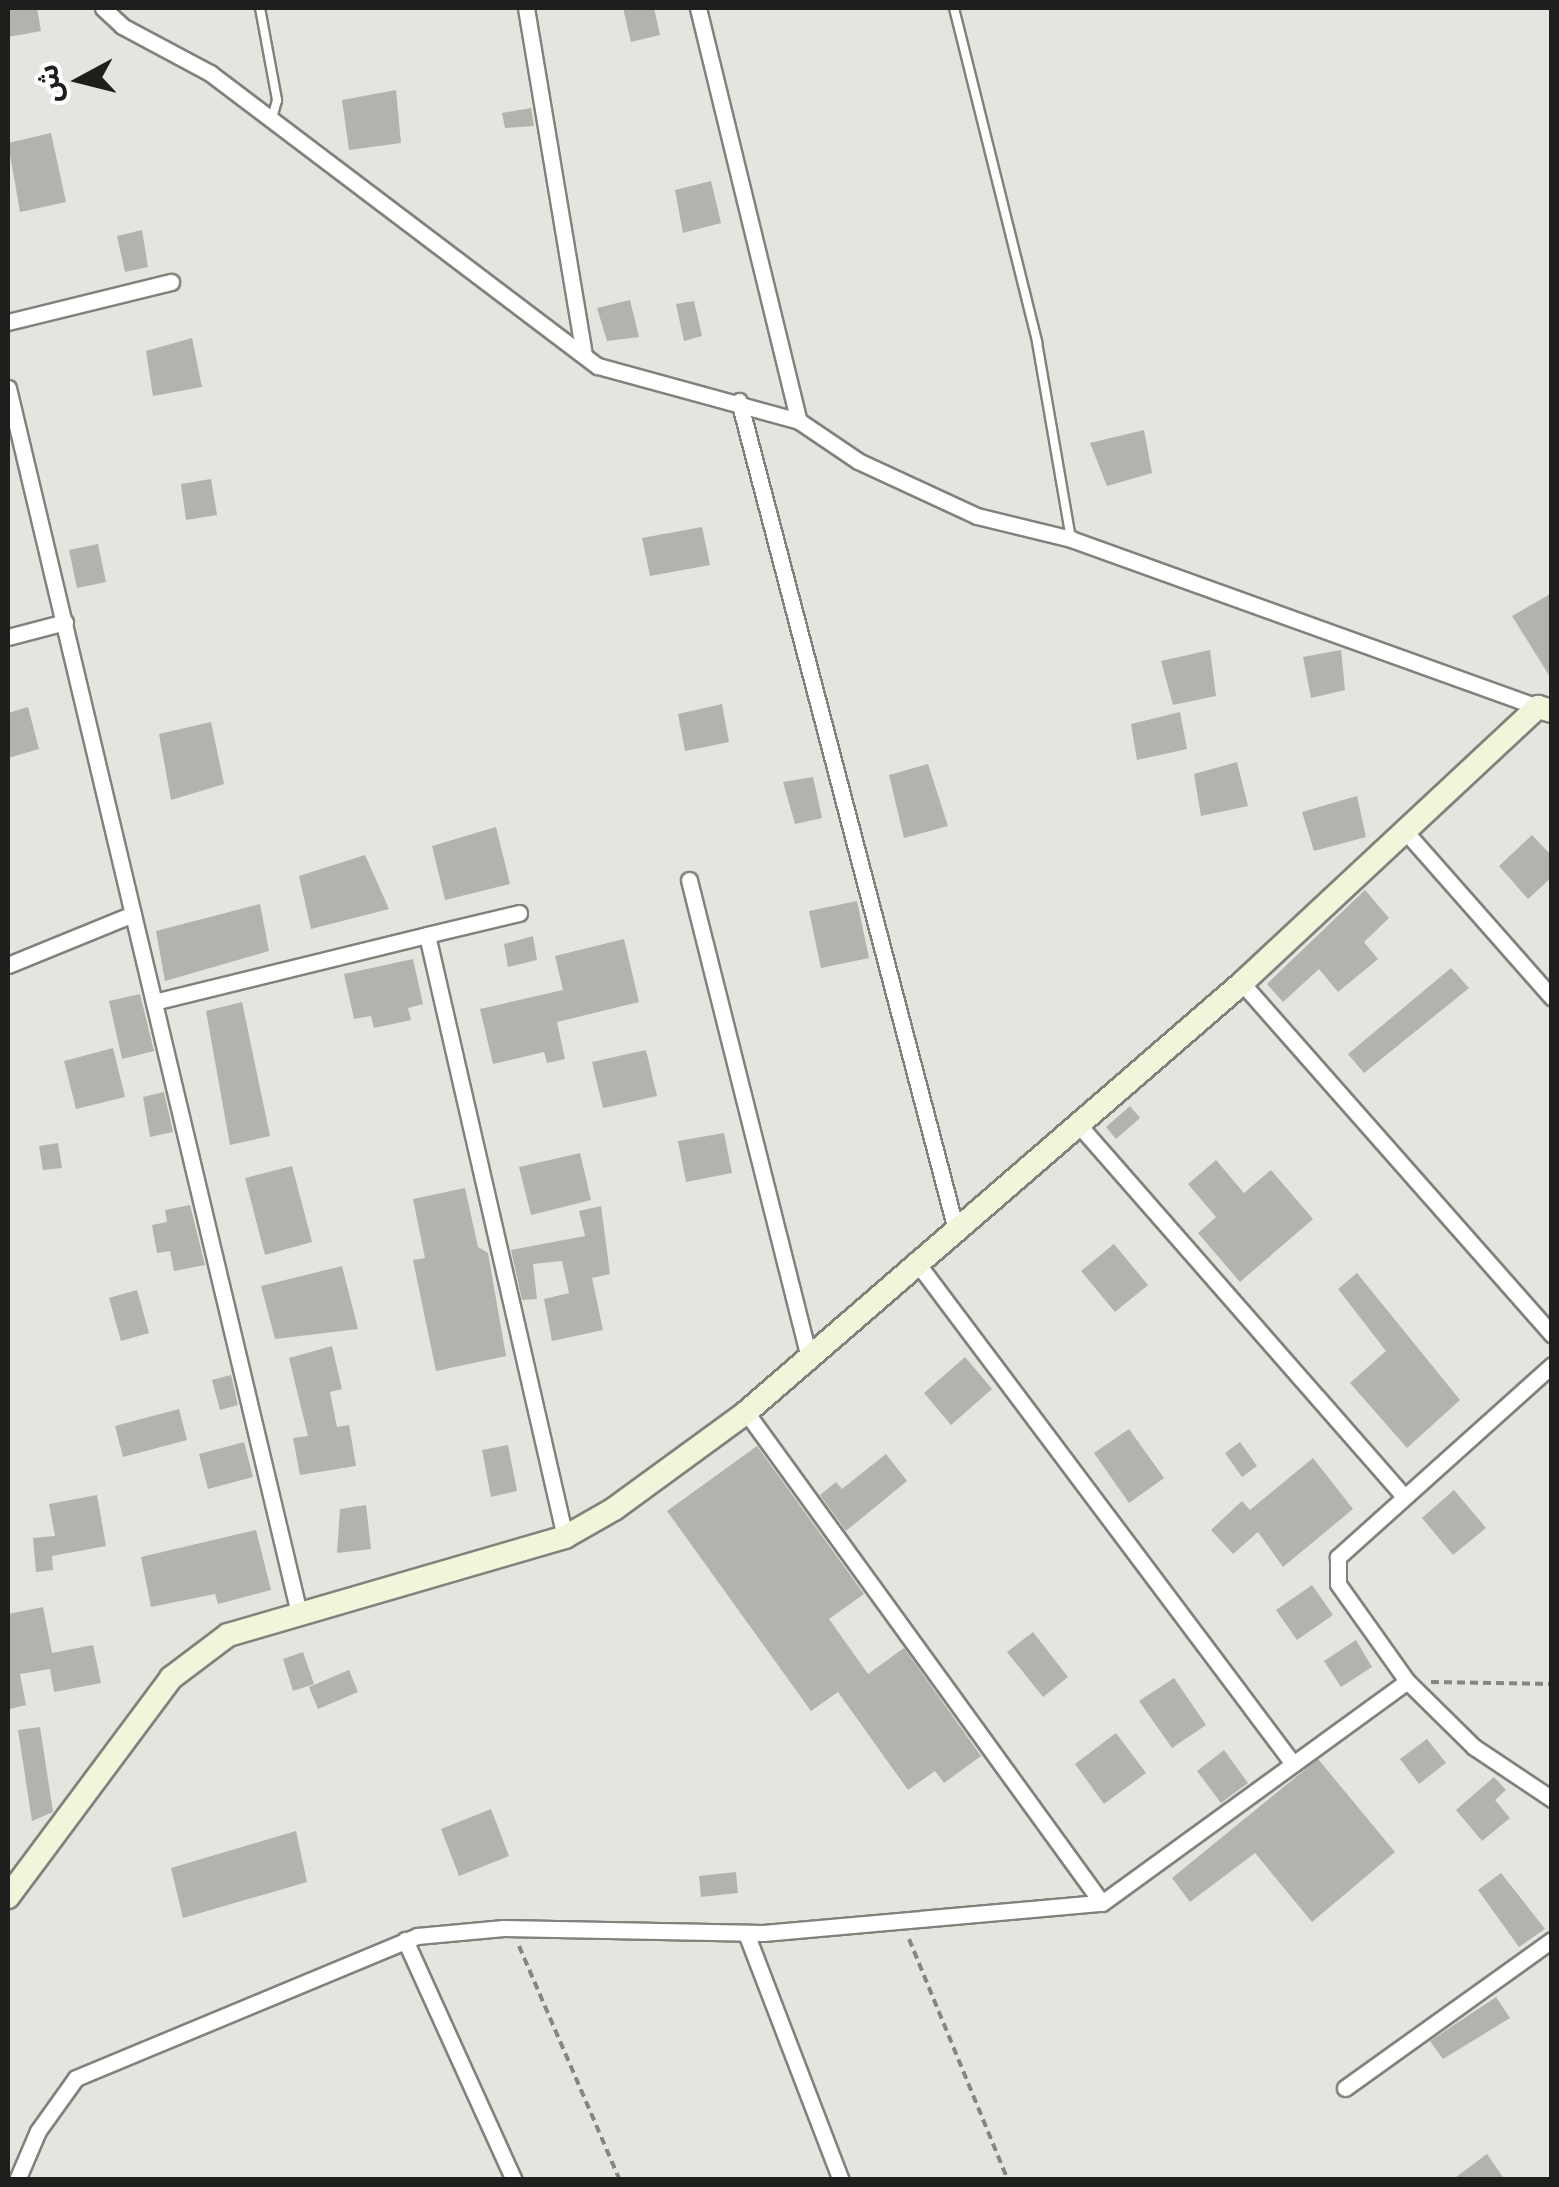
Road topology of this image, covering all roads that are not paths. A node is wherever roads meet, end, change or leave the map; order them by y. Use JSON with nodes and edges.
{"nodes":[{"id":1,"x":103,"y":8,"type":"edge"},
{"id":2,"x":260,"y":8,"type":"edge"},
{"id":3,"x":526,"y":8,"type":"edge"},
{"id":4,"x":698,"y":8,"type":"edge"},
{"id":5,"x":954,"y":8,"type":"edge"},
{"id":6,"x":271,"y":123,"type":"junction"},
{"id":7,"x":172,"y":282,"type":"dead end"},
{"id":8,"x":8,"y":322,"type":"edge"},
{"id":9,"x":583,"y":350,"type":"junction"},
{"id":10,"x":8,"y":388,"type":"edge"},
{"id":11,"x":740,"y":401,"type":"junction"},
{"id":12,"x":799,"y":421,"type":"junction"},
{"id":13,"x":1072,"y":539,"type":"junction"},
{"id":14,"x":65,"y":622,"type":"junction"},
{"id":15,"x":8,"y":637,"type":"edge"},
{"id":16,"x":1545,"y":709,"type":"edge"},
{"id":17,"x":1405,"y":831,"type":"junction"},
{"id":18,"x":689,"y":880,"type":"dead end"},
{"id":19,"x":519,"y":912,"type":"dead end"},
{"id":20,"x":133,"y":914,"type":"junction"},
{"id":21,"x":427,"y":934,"type":"junction"},
{"id":22,"x":8,"y":965,"type":"edge"},
{"id":23,"x":1242,"y":983,"type":"junction"},
{"id":24,"x":1552,"y":998,"type":"edge"},
{"id":25,"x":154,"y":1002,"type":"junction"},
{"id":26,"x":1078,"y":1124,"type":"junction"},
{"id":27,"x":956,"y":1230,"type":"junction"},
{"id":28,"x":915,"y":1260,"type":"junction"},
{"id":29,"x":1552,"y":1335,"type":"edge"},
{"id":30,"x":808,"y":1358,"type":"junction"},
{"id":31,"x":1552,"y":1365,"type":"edge"},
{"id":32,"x":746,"y":1412,"type":"junction"},
{"id":33,"x":1403,"y":1495,"type":"junction"},
{"id":34,"x":565,"y":1538,"type":"junction"},
{"id":35,"x":298,"y":1609,"type":"junction"},
{"id":36,"x":1406,"y":1681,"type":"junction"},
{"id":37,"x":1291,"y":1761,"type":"junction"},
{"id":38,"x":1552,"y":1799,"type":"edge"},
{"id":39,"x":8,"y":1897,"type":"edge"},
{"id":40,"x":1102,"y":1903,"type":"junction"},
{"id":41,"x":746,"y":1933,"type":"junction"},
{"id":42,"x":404,"y":1940,"type":"junction"},
{"id":43,"x":1552,"y":1940,"type":"edge"},
{"id":44,"x":1345,"y":2088,"type":"dead end"},
{"id":45,"x":17,"y":2180,"type":"edge"},
{"id":46,"x":514,"y":2180,"type":"edge"},
{"id":47,"x":842,"y":2180,"type":"edge"}],
"edges":[{"from":1,"to":6,"type":"street"},
{"from":2,"to":6,"type":"lane"},
{"from":3,"to":9,"type":"street"},
{"from":4,"to":12,"type":"street"},
{"from":5,"to":13,"type":"lane"},
{"from":6,"to":9,"type":"street"},
{"from":7,"to":8,"type":"street"},
{"from":9,"to":11,"type":"street"},
{"from":10,"to":14,"type":"street"},
{"from":11,"to":12,"type":"street"},
{"from":11,"to":27,"type":"street"},
{"from":12,"to":13,"type":"street"},
{"from":13,"to":16,"type":"street"},
{"from":14,"to":15,"type":"street"},
{"from":14,"to":20,"type":"street"},
{"from":16,"to":17,"type":"street"},
{"from":17,"to":23,"type":"street"},
{"from":17,"to":24,"type":"street"},
{"from":18,"to":30,"type":"street"},
{"from":19,"to":21,"type":"street"},
{"from":20,"to":22,"type":"street"},
{"from":20,"to":25,"type":"street"},
{"from":21,"to":25,"type":"street"},
{"from":21,"to":34,"type":"street"},
{"from":23,"to":26,"type":"street"},
{"from":23,"to":29,"type":"street"},
{"from":25,"to":35,"type":"street"},
{"from":26,"to":27,"type":"street"},
{"from":26,"to":33,"type":"street"},
{"from":27,"to":28,"type":"street"},
{"from":28,"to":30,"type":"street"},
{"from":28,"to":37,"type":"street"},
{"from":30,"to":32,"type":"street"},
{"from":31,"to":33,"type":"street"},
{"from":32,"to":34,"type":"street"},
{"from":32,"to":40,"type":"street"},
{"from":33,"to":36,"type":"street"},
{"from":34,"to":35,"type":"street"},
{"from":35,"to":39,"type":"street"},
{"from":36,"to":37,"type":"street"},
{"from":36,"to":38,"type":"street"},
{"from":37,"to":40,"type":"street"},
{"from":40,"to":41,"type":"street"},
{"from":41,"to":42,"type":"street"},
{"from":41,"to":47,"type":"street"},
{"from":42,"to":45,"type":"street"},
{"from":42,"to":46,"type":"street"},
{"from":43,"to":44,"type":"street"}]}
